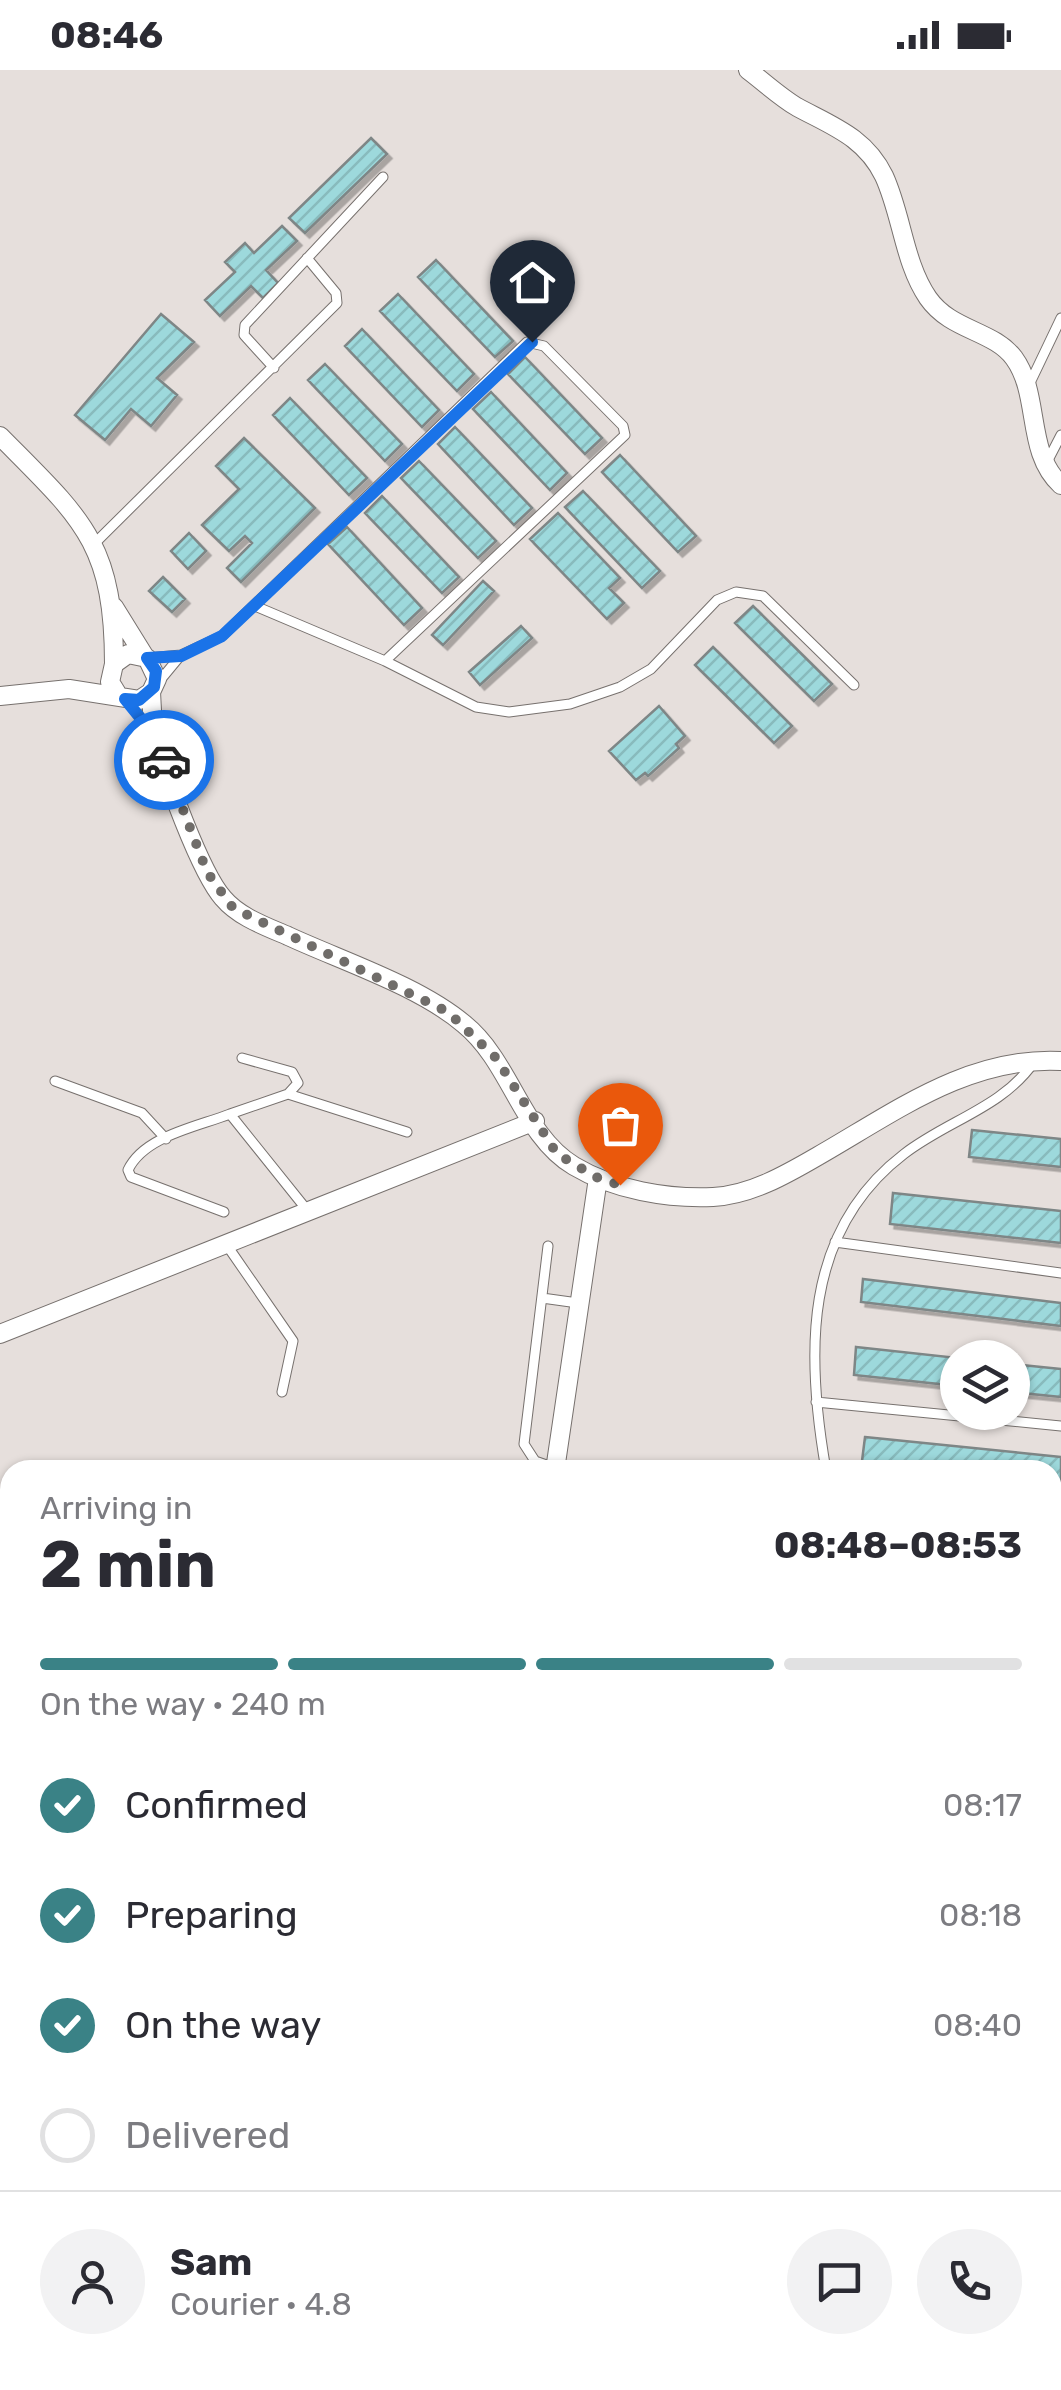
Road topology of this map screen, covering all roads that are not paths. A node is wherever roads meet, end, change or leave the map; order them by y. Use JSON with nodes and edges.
{"nodes":[{"id":1,"x":748,"y":70,"type":"edge"},
{"id":2,"x":384,"y":178,"type":"dead end"},
{"id":3,"x":307,"y":258,"type":"junction"},
{"id":4,"x":1061,"y":318,"type":"edge"},
{"id":5,"x":274,"y":368,"type":"junction"},
{"id":6,"x":1026,"y":392,"type":"junction"},
{"id":7,"x":0,"y":436,"type":"edge"},
{"id":8,"x":1061,"y":436,"type":"edge"},
{"id":9,"x":1045,"y":466,"type":"junction"},
{"id":10,"x":1061,"y":484,"type":"edge"},
{"id":11,"x":94,"y":544,"type":"junction"},
{"id":12,"x":114,"y":606,"type":"junction"},
{"id":13,"x":254,"y":606,"type":"junction"},
{"id":14,"x":181,"y":656,"type":"junction"},
{"id":15,"x":146,"y":657,"type":"junction"},
{"id":16,"x":386,"y":661,"type":"junction"},
{"id":17,"x":113,"y":666,"type":"junction"},
{"id":18,"x":854,"y":685,"type":"dead end"},
{"id":19,"x":70,"y":689,"type":"junction"},
{"id":20,"x":153,"y":690,"type":"junction"},
{"id":21,"x":0,"y":696,"type":"edge"},
{"id":22,"x":122,"y":697,"type":"junction"},
{"id":23,"x":155,"y":736,"type":"junction"},
{"id":24,"x":242,"y":1058,"type":"dead end"},
{"id":25,"x":1036,"y":1060,"type":"junction"},
{"id":26,"x":1061,"y":1061,"type":"edge"},
{"id":27,"x":55,"y":1081,"type":"dead end"},
{"id":28,"x":288,"y":1094,"type":"junction"},
{"id":29,"x":230,"y":1114,"type":"junction"},
{"id":30,"x":535,"y":1122,"type":"junction"},
{"id":31,"x":407,"y":1132,"type":"dead end"},
{"id":32,"x":166,"y":1139,"type":"junction"},
{"id":33,"x":598,"y":1178,"type":"junction"},
{"id":34,"x":224,"y":1212,"type":"dead end"},
{"id":35,"x":308,"y":1212,"type":"junction"},
{"id":36,"x":835,"y":1242,"type":"junction"},
{"id":37,"x":226,"y":1244,"type":"junction"},
{"id":38,"x":548,"y":1246,"type":"dead end"},
{"id":39,"x":1061,"y":1273,"type":"edge"},
{"id":40,"x":542,"y":1298,"type":"junction"},
{"id":41,"x":580,"y":1304,"type":"junction"},
{"id":42,"x":0,"y":1334,"type":"edge"},
{"id":43,"x":282,"y":1392,"type":"dead end"},
{"id":44,"x":816,"y":1402,"type":"junction"},
{"id":45,"x":1061,"y":1426,"type":"edge"},
{"id":46,"x":534,"y":1460,"type":"edge"},
{"id":47,"x":556,"y":1460,"type":"edge"},
{"id":48,"x":825,"y":1460,"type":"edge"}],
"edges":[{"from":1,"to":6,"type":"street"},
{"from":2,"to":3,"type":"lane"},
{"from":3,"to":5,"type":"lane"},
{"from":3,"to":5,"type":"lane"},
{"from":4,"to":6,"type":"lane"},
{"from":5,"to":11,"type":"lane"},
{"from":6,"to":9,"type":"street"},
{"from":7,"to":11,"type":"street"},
{"from":8,"to":9,"type":"lane"},
{"from":9,"to":10,"type":"street"},
{"from":11,"to":12,"type":"street"},
{"from":12,"to":15,"type":"street"},
{"from":12,"to":17,"type":"street"},
{"from":13,"to":14,"type":"lane"},
{"from":13,"to":16,"type":"lane"},
{"from":13,"to":16,"type":"lane"},
{"from":14,"to":15,"type":"lane"},
{"from":14,"to":20,"type":"lane"},
{"from":15,"to":17,"type":"street"},
{"from":15,"to":20,"type":"street"},
{"from":16,"to":18,"type":"lane"},
{"from":17,"to":19,"type":"street"},
{"from":17,"to":22,"type":"street"},
{"from":19,"to":21,"type":"street"},
{"from":19,"to":22,"type":"street"},
{"from":20,"to":22,"type":"street"},
{"from":20,"to":23,"type":"street"},
{"from":22,"to":23,"type":"street"},
{"from":23,"to":30,"type":"street"},
{"from":24,"to":28,"type":"lane"},
{"from":25,"to":26,"type":"street"},
{"from":25,"to":33,"type":"street"},
{"from":25,"to":36,"type":"lane"},
{"from":27,"to":32,"type":"lane"},
{"from":28,"to":29,"type":"lane"},
{"from":28,"to":31,"type":"lane"},
{"from":29,"to":32,"type":"lane"},
{"from":29,"to":35,"type":"lane"},
{"from":30,"to":33,"type":"street"},
{"from":30,"to":35,"type":"street"},
{"from":32,"to":34,"type":"lane"},
{"from":33,"to":41,"type":"street"},
{"from":35,"to":37,"type":"street"},
{"from":36,"to":39,"type":"lane"},
{"from":36,"to":44,"type":"lane"},
{"from":37,"to":42,"type":"street"},
{"from":37,"to":43,"type":"lane"},
{"from":38,"to":40,"type":"lane"},
{"from":40,"to":41,"type":"lane"},
{"from":40,"to":46,"type":"lane"},
{"from":41,"to":47,"type":"street"},
{"from":44,"to":45,"type":"lane"},
{"from":44,"to":48,"type":"lane"}]}
